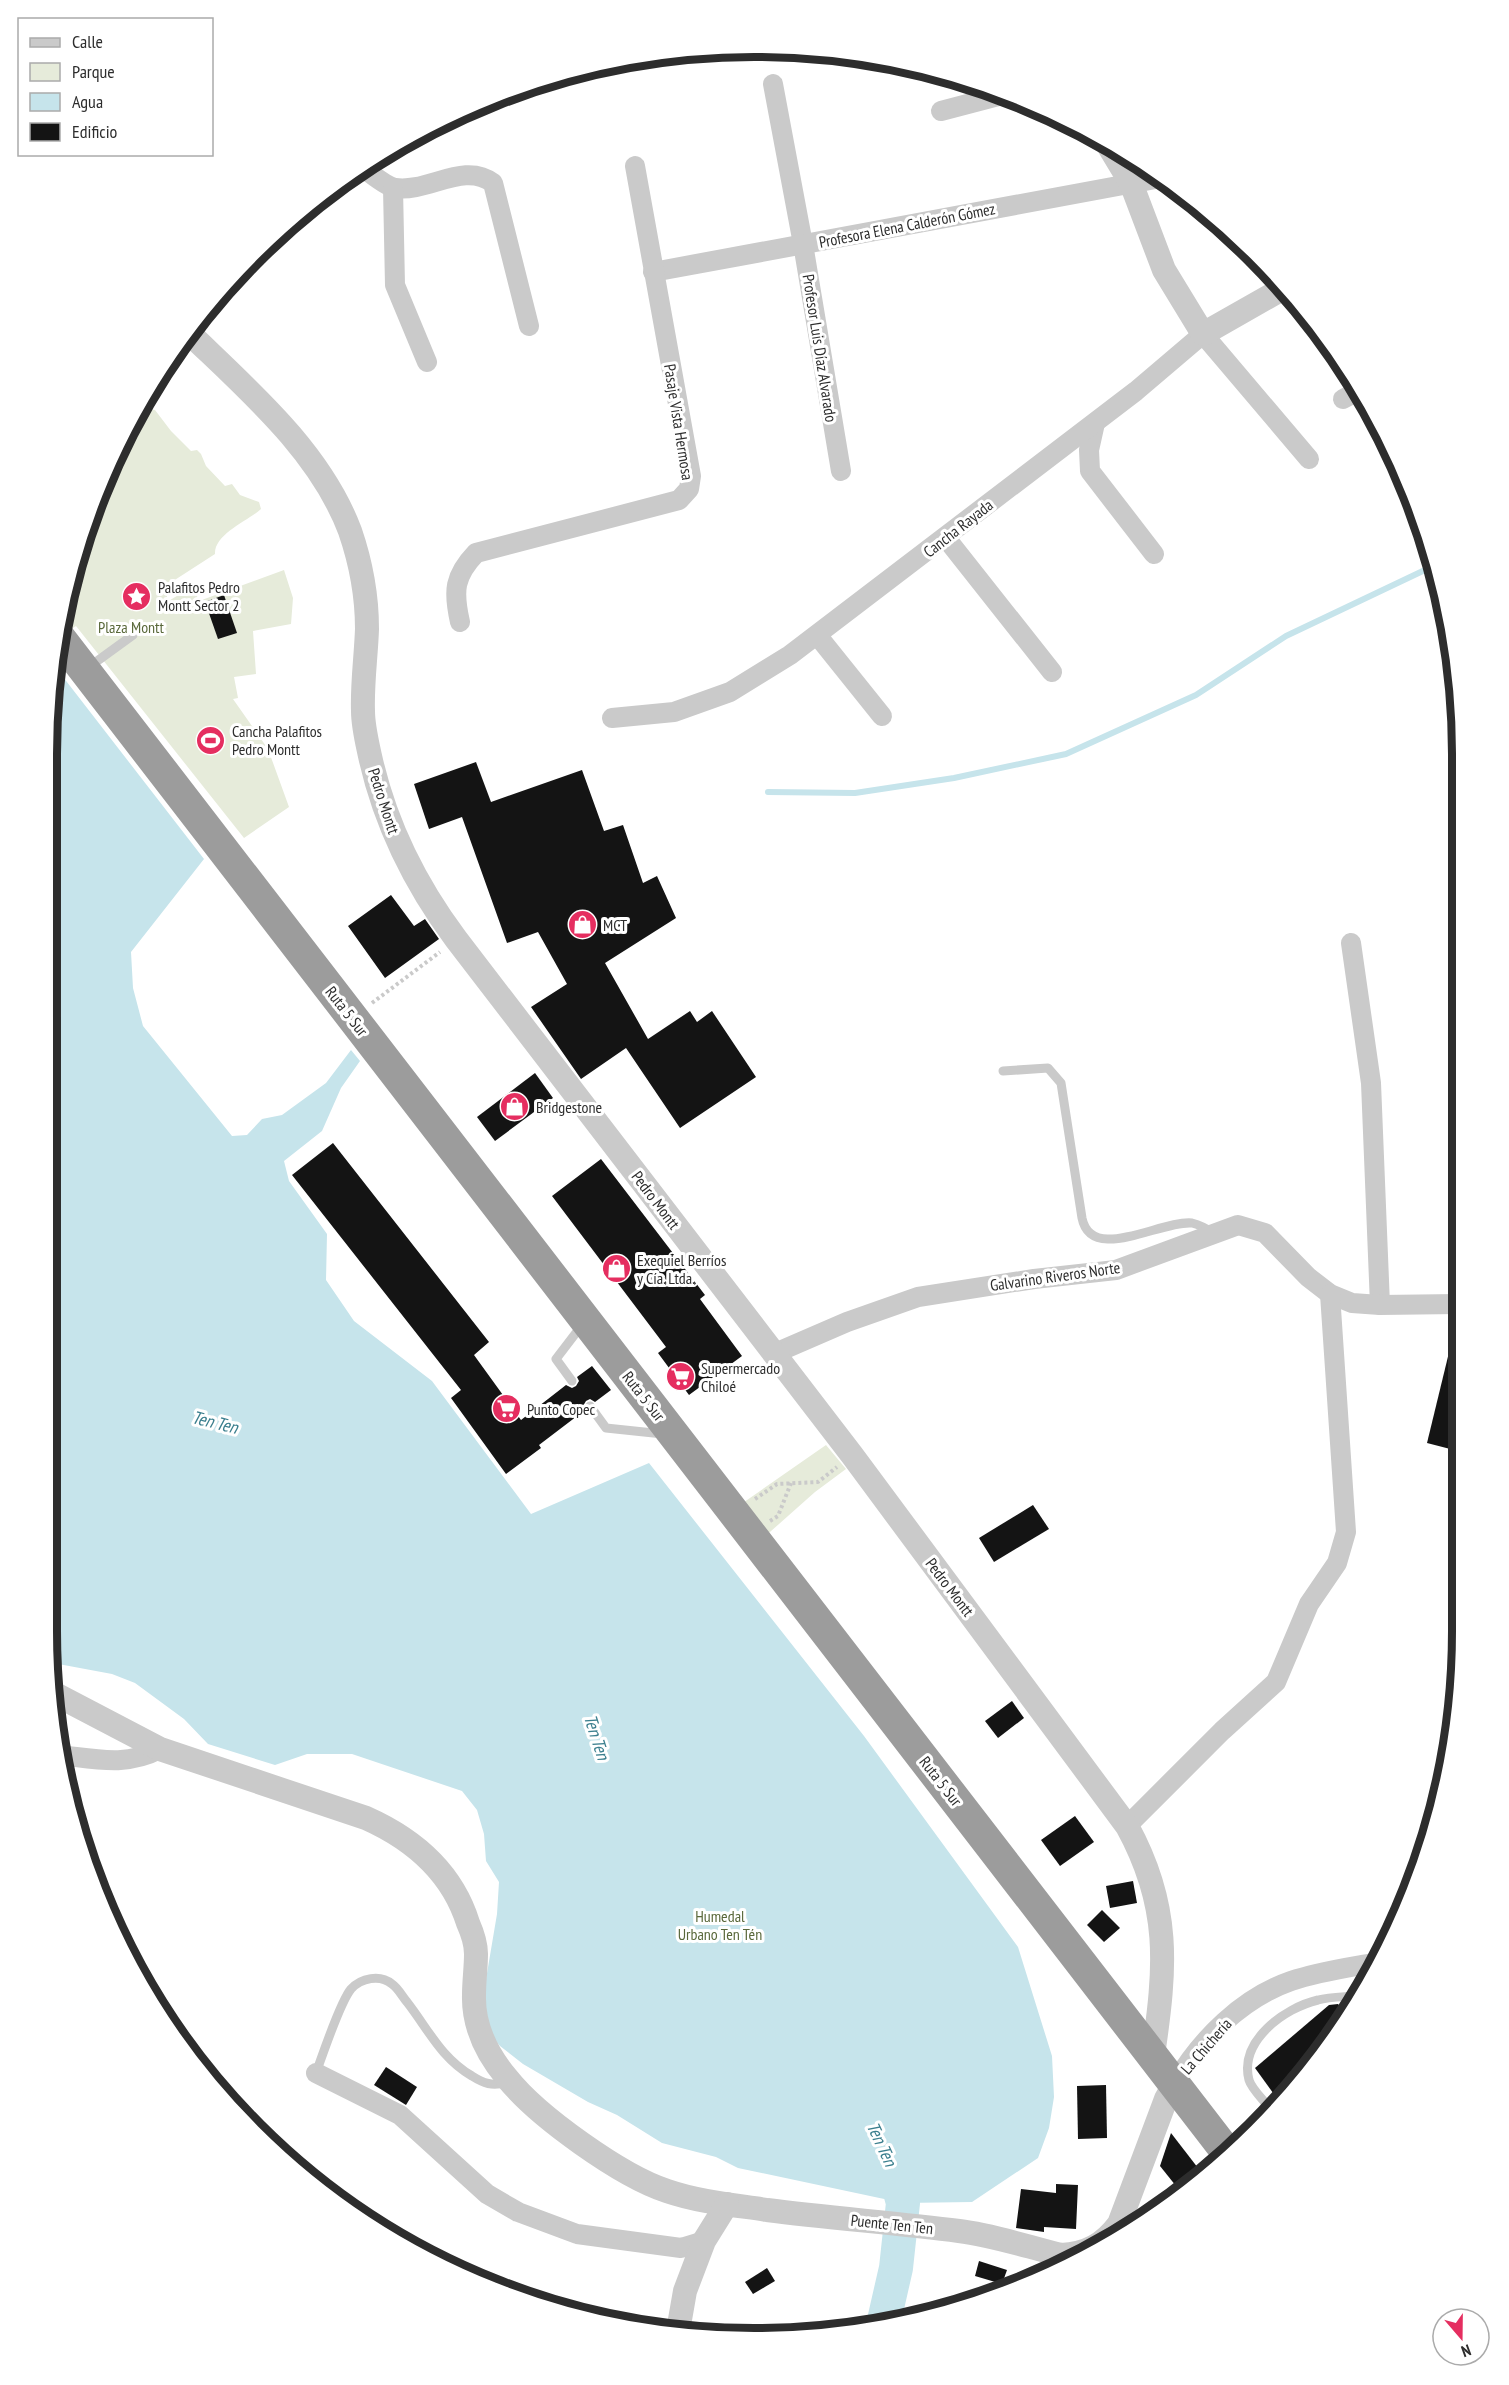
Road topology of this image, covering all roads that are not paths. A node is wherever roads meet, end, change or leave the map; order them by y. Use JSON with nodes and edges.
{"nodes":[{"id":1,"x":773,"y":84,"type":"dead end"},
{"id":2,"x":990,"y":98,"type":"edge"},
{"id":3,"x":941,"y":111,"type":"dead end"},
{"id":4,"x":1116,"y":158,"type":"edge"},
{"id":5,"x":635,"y":165,"type":"dead end"},
{"id":6,"x":370,"y":173,"type":"edge"},
{"id":7,"x":1149,"y":180,"type":"edge"},
{"id":8,"x":1131,"y":183,"type":"junction"},
{"id":9,"x":393,"y":188,"type":"junction"},
{"id":10,"x":803,"y":244,"type":"junction"},
{"id":11,"x":653,"y":272,"type":"junction"},
{"id":12,"x":1276,"y":292,"type":"edge"},
{"id":13,"x":529,"y":326,"type":"dead end"},
{"id":14,"x":1203,"y":334,"type":"junction"},
{"id":15,"x":195,"y":339,"type":"edge"},
{"id":16,"x":427,"y":362,"type":"dead end"},
{"id":17,"x":1095,"y":423,"type":"junction"},
{"id":18,"x":1309,"y":459,"type":"dead end"},
{"id":19,"x":841,"y":471,"type":"dead end"},
{"id":20,"x":946,"y":538,"type":"junction"},
{"id":21,"x":1154,"y":554,"type":"dead end"},
{"id":22,"x":459,"y":622,"type":"dead end"},
{"id":23,"x":133,"y":635,"type":"dead end"},
{"id":24,"x":816,"y":635,"type":"junction"},
{"id":25,"x":66,"y":646,"type":"edge"},
{"id":26,"x":85,"y":670,"type":"junction"},
{"id":27,"x":1052,"y":672,"type":"dead end"},
{"id":28,"x":882,"y":716,"type":"dead end"},
{"id":29,"x":612,"y":718,"type":"dead end"},
{"id":30,"x":1351,"y":943,"type":"dead end"},
{"id":31,"x":1004,"y":1071,"type":"dead end"},
{"id":32,"x":1214,"y":1233,"type":"junction"},
{"id":33,"x":1330,"y":1294,"type":"junction"},
{"id":34,"x":1452,"y":1304,"type":"edge"},
{"id":35,"x":1380,"y":1305,"type":"junction"},
{"id":36,"x":585,"y":1321,"type":"junction"},
{"id":37,"x":772,"y":1354,"type":"junction"},
{"id":38,"x":572,"y":1381,"type":"dead end"},
{"id":39,"x":590,"y":1406,"type":"dead end"},
{"id":40,"x":674,"y":1436,"type":"junction"},
{"id":41,"x":60,"y":1697,"type":"edge"},
{"id":42,"x":160,"y":1749,"type":"junction"},
{"id":43,"x":68,"y":1756,"type":"edge"},
{"id":44,"x":1126,"y":1826,"type":"junction"},
{"id":45,"x":1367,"y":1964,"type":"edge"},
{"id":46,"x":1348,"y":1997,"type":"edge"},
{"id":47,"x":1153,"y":2055,"type":"junction"},
{"id":48,"x":316,"y":2073,"type":"joint"},
{"id":49,"x":508,"y":2081,"type":"junction"},
{"id":50,"x":1175,"y":2083,"type":"junction"},
{"id":51,"x":1267,"y":2103,"type":"edge"},
{"id":52,"x":1223,"y":2147,"type":"edge"},
{"id":53,"x":727,"y":2204,"type":"junction"},
{"id":54,"x":1126,"y":2220,"type":"edge"},
{"id":55,"x":704,"y":2241,"type":"junction"},
{"id":56,"x":1066,"y":2255,"type":"edge"},
{"id":57,"x":679,"y":2324,"type":"edge"}],
"edges":[{"from":1,"to":10,"type":"street","name":"Profesor Luis Díaz Alvarado"},
{"from":2,"to":3,"type":"street"},
{"from":4,"to":8,"type":"street"},
{"from":5,"to":11,"type":"street","name":"Pasaje Vista Hermosa"},
{"from":6,"to":9,"type":"street"},
{"from":7,"to":8,"type":"street","name":"Profesora Elena Calderón Gómez"},
{"from":8,"to":10,"type":"street","name":"Profesora Elena Calderón Gómez"},
{"from":8,"to":14,"type":"street"},
{"from":9,"to":13,"type":"street"},
{"from":9,"to":16,"type":"street"},
{"from":10,"to":11,"type":"street","name":"Profesora Elena Calderón Gómez"},
{"from":10,"to":19,"type":"street","name":"Profesor Luis Díaz Alvarado"},
{"from":11,"to":22,"type":"street","name":"Pasaje Vista Hermosa"},
{"from":12,"to":14,"type":"street","name":"Cancha Rayada"},
{"from":14,"to":17,"type":"street","name":"Cancha Rayada"},
{"from":14,"to":18,"type":"street"},
{"from":15,"to":37,"type":"street","name":"Pedro Montt"},
{"from":17,"to":20,"type":"street","name":"Cancha Rayada"},
{"from":17,"to":21,"type":"street"},
{"from":20,"to":24,"type":"street","name":"Cancha Rayada"},
{"from":20,"to":27,"type":"street"},
{"from":23,"to":26,"type":"lane"},
{"from":24,"to":28,"type":"street"},
{"from":24,"to":29,"type":"street","name":"Cancha Rayada"},
{"from":25,"to":26,"type":"highway","name":"Ruta 5 Sur"},
{"from":26,"to":36,"type":"highway","name":"Ruta 5 Sur"},
{"from":30,"to":35,"type":"street"},
{"from":31,"to":32,"type":"lane"},
{"from":32,"to":33,"type":"street","name":"Galvarino Riveros Norte"},
{"from":32,"to":37,"type":"street","name":"Galvarino Riveros Norte"},
{"from":33,"to":35,"type":"street","name":"Galvarino Riveros Norte"},
{"from":33,"to":44,"type":"street"},
{"from":34,"to":35,"type":"street","name":"Galvarino Riveros Norte"},
{"from":36,"to":38,"type":"lane"},
{"from":36,"to":40,"type":"highway","name":"Ruta 5 Sur"},
{"from":37,"to":44,"type":"street","name":"Pedro Montt"},
{"from":39,"to":40,"type":"lane"},
{"from":40,"to":47,"type":"highway","name":"Ruta 5 Sur"},
{"from":41,"to":42,"type":"street","name":"Puente Ten Ten"},
{"from":42,"to":43,"type":"street"},
{"from":42,"to":49,"type":"street","name":"Puente Ten Ten"},
{"from":44,"to":47,"type":"street","name":"Pedro Montt"},
{"from":45,"to":50,"type":"street","name":"La Chichería"},
{"from":46,"to":51,"type":"lane"},
{"from":47,"to":50,"type":"highway","name":"Ruta 5 Sur"},
{"from":48,"to":49,"type":"lane"},
{"from":48,"to":55,"type":"street"},
{"from":49,"to":53,"type":"street","name":"Puente Ten Ten"},
{"from":50,"to":52,"type":"highway","name":"Ruta 5 Sur"},
{"from":50,"to":54,"type":"street","name":"Puente Ten Ten"},
{"from":53,"to":55,"type":"street"},
{"from":53,"to":56,"type":"street","name":"Puente Ten Ten"},
{"from":55,"to":57,"type":"street"}]}
